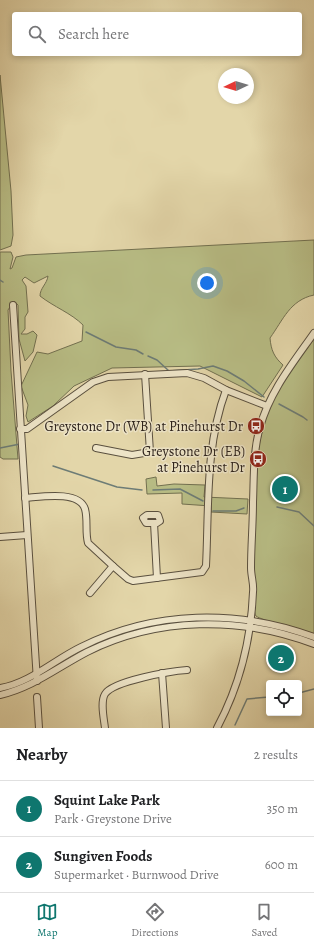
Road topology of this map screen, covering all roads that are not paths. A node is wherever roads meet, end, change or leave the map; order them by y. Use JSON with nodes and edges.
{"nodes":[{"id":1,"x":13,"y":305,"type":"dead end"},
{"id":2,"x":314,"y":333,"type":"edge"},
{"id":3,"x":145,"y":374,"type":"junction"},
{"id":4,"x":226,"y":390,"type":"junction"},
{"id":5,"x":267,"y":406,"type":"junction"},
{"id":6,"x":20,"y":429,"type":"junction"},
{"id":7,"x":96,"y":448,"type":"dead end"},
{"id":8,"x":25,"y":498,"type":"junction"},
{"id":9,"x":154,"y":523,"type":"dead end"},
{"id":10,"x":27,"y":535,"type":"junction"},
{"id":11,"x":0,"y":537,"type":"edge"},
{"id":12,"x":113,"y":566,"type":"junction"},
{"id":13,"x":157,"y":578,"type":"junction"},
{"id":14,"x":90,"y":593,"type":"dead end"},
{"id":15,"x":248,"y":623,"type":"junction"},
{"id":16,"x":314,"y":637,"type":"edge"},
{"id":17,"x":314,"y":644,"type":"edge"},
{"id":18,"x":187,"y":670,"type":"dead end"},
{"id":19,"x":36,"y":673,"type":"junction"},
{"id":20,"x":162,"y":673,"type":"junction"},
{"id":21,"x":37,"y":681,"type":"junction"},
{"id":22,"x":0,"y":688,"type":"edge"},
{"id":23,"x":0,"y":695,"type":"edge"},
{"id":24,"x":37,"y":697,"type":"dead end"},
{"id":25,"x":39,"y":728,"type":"edge"},
{"id":26,"x":105,"y":728,"type":"edge"},
{"id":27,"x":166,"y":728,"type":"edge"},
{"id":28,"x":217,"y":728,"type":"edge"}],
"edges":[{"from":1,"to":6,"type":"street"},
{"from":2,"to":5,"type":"street"},
{"from":3,"to":4,"type":"street"},
{"from":3,"to":6,"type":"street"},
{"from":3,"to":7,"type":"street"},
{"from":4,"to":5,"type":"street"},
{"from":4,"to":13,"type":"street"},
{"from":5,"to":15,"type":"street"},
{"from":6,"to":8,"type":"street"},
{"from":8,"to":10,"type":"street"},
{"from":8,"to":12,"type":"street"},
{"from":9,"to":13,"type":"street"},
{"from":10,"to":11,"type":"street"},
{"from":10,"to":19,"type":"street"},
{"from":12,"to":13,"type":"street"},
{"from":12,"to":14,"type":"street"},
{"from":15,"to":16,"type":"street"},
{"from":15,"to":17,"type":"street"},
{"from":15,"to":19,"type":"street"},
{"from":15,"to":21,"type":"street"},
{"from":15,"to":28,"type":"street"},
{"from":18,"to":20,"type":"street"},
{"from":19,"to":21,"type":"street"},
{"from":19,"to":22,"type":"street"},
{"from":20,"to":26,"type":"street"},
{"from":20,"to":27,"type":"street"},
{"from":21,"to":23,"type":"street"},
{"from":24,"to":25,"type":"street"}]}
